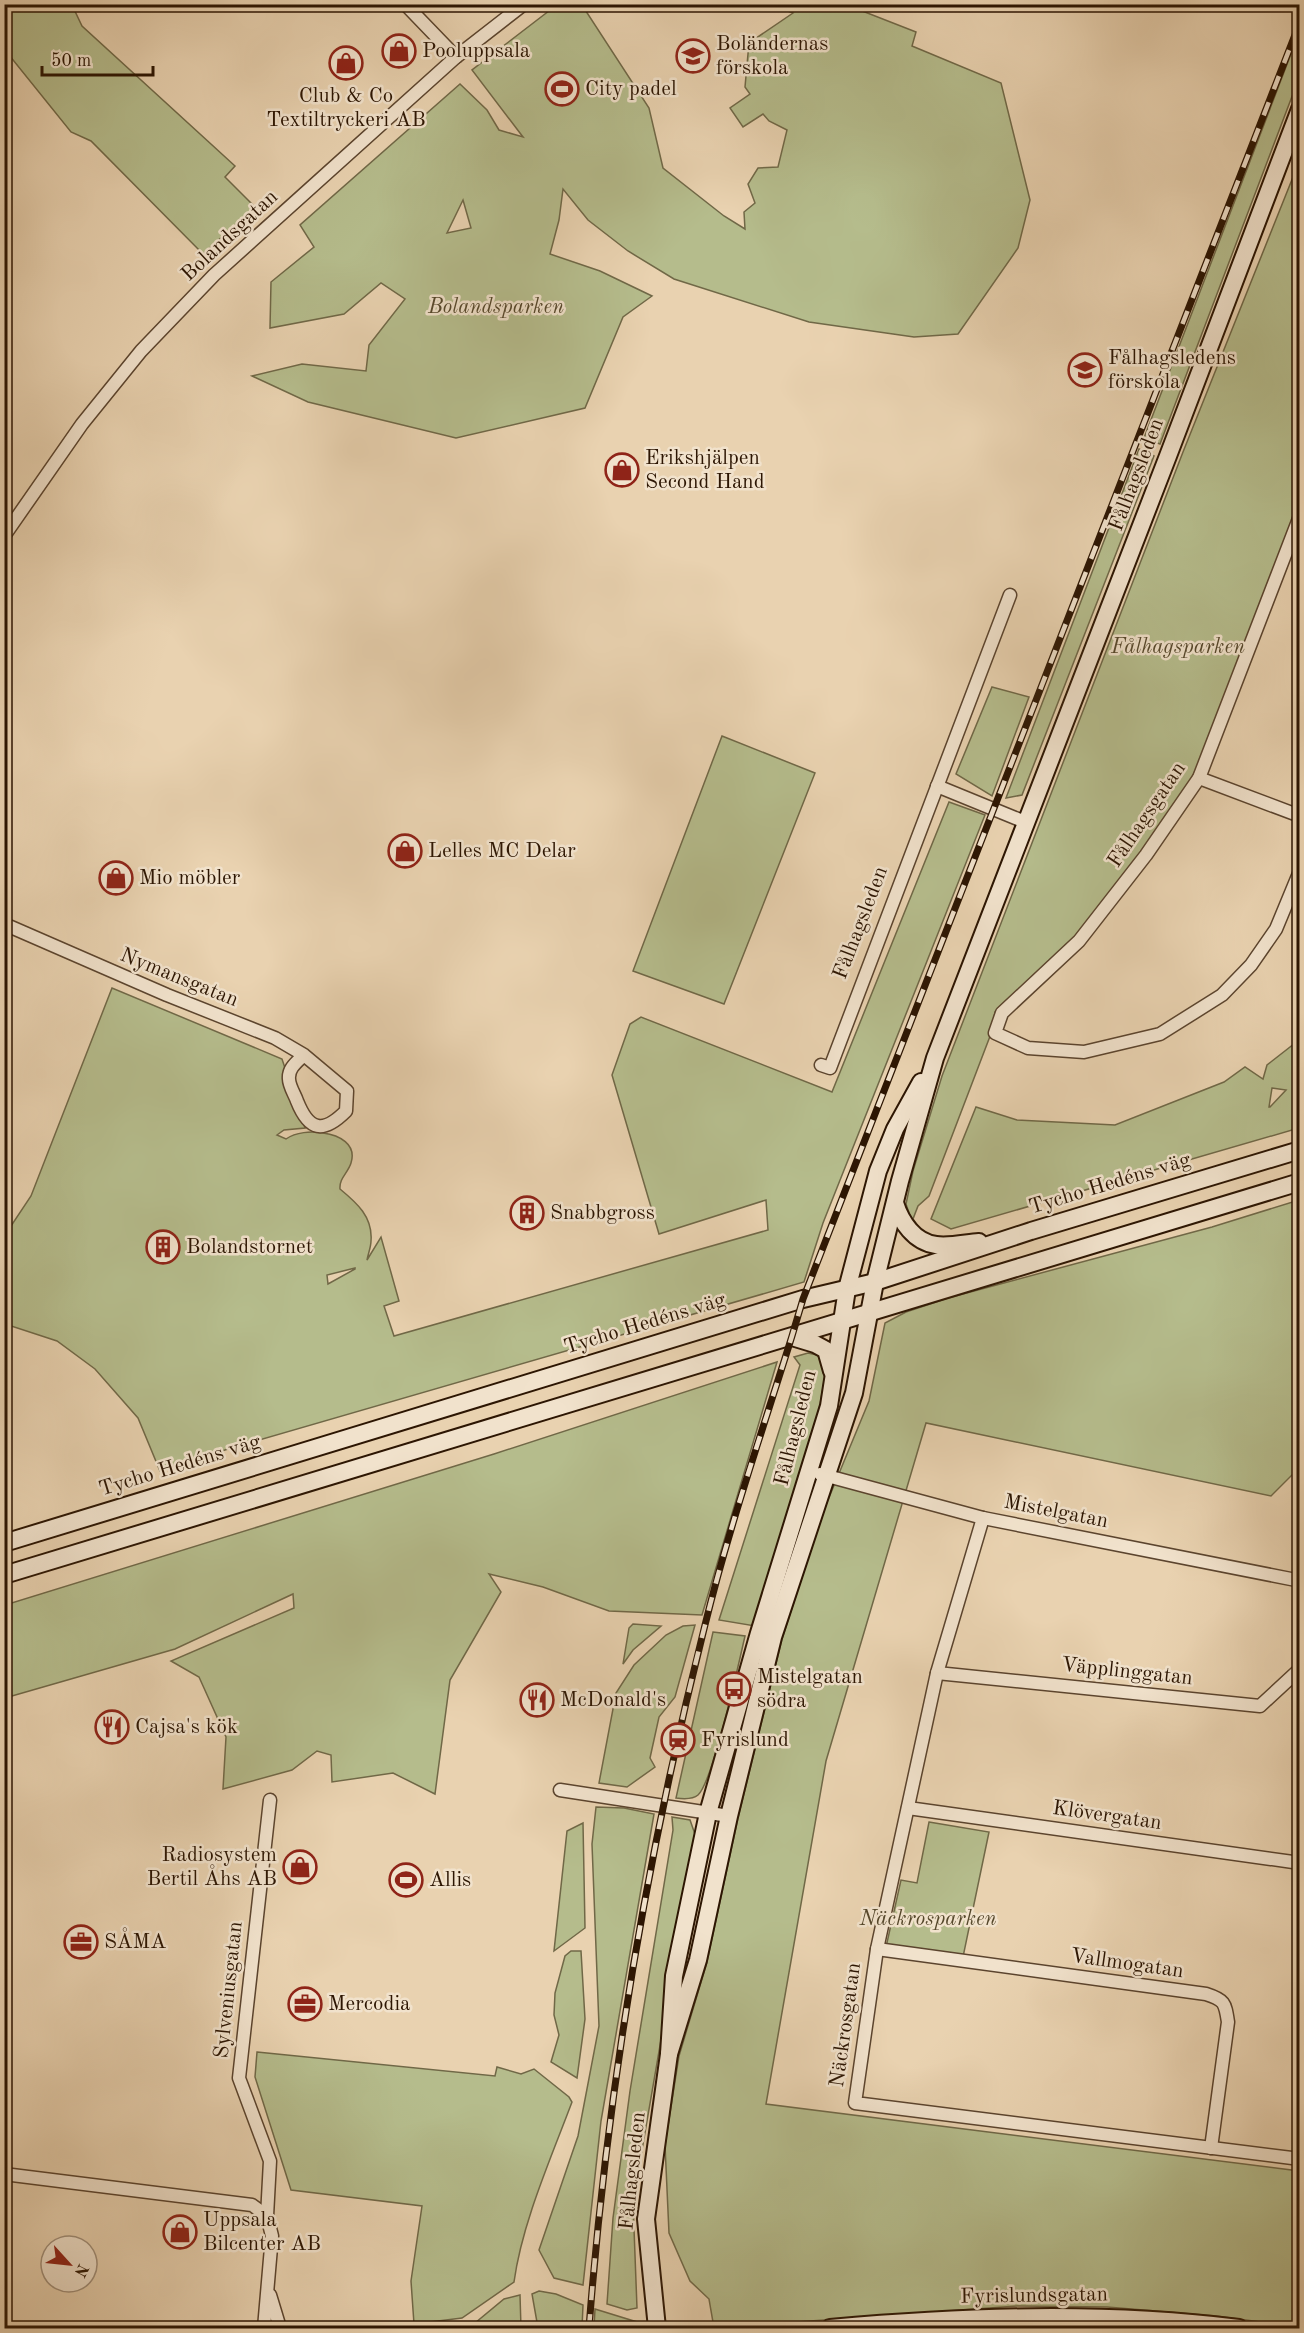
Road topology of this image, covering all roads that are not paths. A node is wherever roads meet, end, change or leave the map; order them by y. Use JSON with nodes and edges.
{"nodes":[{"id":1,"x":405,"y":4,"type":"edge"},
{"id":2,"x":524,"y":4,"type":"edge"},
{"id":3,"x":456,"y":57,"type":"junction"},
{"id":4,"x":1299,"y":109,"type":"edge"},
{"id":5,"x":1299,"y":516,"type":"edge"},
{"id":6,"x":4,"y":536,"type":"edge"},
{"id":7,"x":1010,"y":595,"type":"dead end"},
{"id":8,"x":1199,"y":778,"type":"junction"},
{"id":9,"x":937,"y":786,"type":"junction"},
{"id":10,"x":1299,"y":816,"type":"edge"},
{"id":11,"x":1025,"y":822,"type":"junction"},
{"id":12,"x":1299,"y":871,"type":"edge"},
{"id":13,"x":4,"y":924,"type":"edge"},
{"id":14,"x":304,"y":1055,"type":"junction"},
{"id":15,"x":935,"y":1058,"type":"junction"},
{"id":16,"x":821,"y":1065,"type":"dead end"},
{"id":17,"x":1299,"y":1150,"type":"edge"},
{"id":18,"x":1299,"y":1182,"type":"edge"},
{"id":19,"x":895,"y":1203,"type":"junction"},
{"id":20,"x":1010,"y":1239,"type":"junction"},
{"id":21,"x":875,"y":1282,"type":"junction"},
{"id":22,"x":847,"y":1289,"type":"junction"},
{"id":23,"x":869,"y":1314,"type":"junction"},
{"id":24,"x":842,"y":1322,"type":"junction"},
{"id":25,"x":792,"y":1336,"type":"junction"},
{"id":26,"x":833,"y":1378,"type":"junction"},
{"id":27,"x":818,"y":1474,"type":"junction"},
{"id":28,"x":983,"y":1518,"type":"junction"},
{"id":29,"x":4,"y":1543,"type":"edge"},
{"id":30,"x":4,"y":1575,"type":"edge"},
{"id":31,"x":1298,"y":1580,"type":"edge"},
{"id":32,"x":1299,"y":1669,"type":"edge"},
{"id":33,"x":937,"y":1672,"type":"junction"},
{"id":34,"x":560,"y":1790,"type":"dead end"},
{"id":35,"x":270,"y":1800,"type":"dead end"},
{"id":36,"x":908,"y":1808,"type":"junction"},
{"id":37,"x":708,"y":1813,"type":"junction"},
{"id":38,"x":729,"y":1816,"type":"junction"},
{"id":39,"x":1299,"y":1863,"type":"edge"},
{"id":40,"x":877,"y":1949,"type":"junction"},
{"id":41,"x":669,"y":2054,"type":"junction"},
{"id":42,"x":1211,"y":2148,"type":"junction"},
{"id":43,"x":1299,"y":2159,"type":"edge"},
{"id":44,"x":4,"y":2174,"type":"edge"},
{"id":45,"x":267,"y":2216,"type":"junction"},
{"id":46,"x":268,"y":2288,"type":"junction"},
{"id":47,"x":264,"y":2328,"type":"edge"},
{"id":48,"x":280,"y":2328,"type":"edge"},
{"id":49,"x":657,"y":2328,"type":"edge"},
{"id":50,"x":830,"y":2328,"type":"edge"},
{"id":51,"x":1239,"y":2328,"type":"edge"}],
"edges":[{"from":1,"to":3,"type":"street"},
{"from":2,"to":3,"type":"street","name":"Bolandsgatan"},
{"from":3,"to":6,"type":"street","name":"Bolandsgatan"},
{"from":4,"to":11,"type":"main road","name":"Fålhagsleden"},
{"from":5,"to":8,"type":"street","name":"Fålhagsgatan"},
{"from":7,"to":9,"type":"street","name":"Fålhagsleden"},
{"from":8,"to":10,"type":"street"},
{"from":8,"to":12,"type":"street","name":"Fålhagsgatan"},
{"from":9,"to":11,"type":"street"},
{"from":9,"to":16,"type":"street","name":"Fålhagsleden"},
{"from":11,"to":15,"type":"main road","name":"Fålhagsleden"},
{"from":13,"to":14,"type":"street","name":"Nymansgatan"},
{"from":14,"to":14,"type":"street","name":"Nymansgatan"},
{"from":15,"to":19,"type":"main road","name":"Fålhagsleden"},
{"from":15,"to":22,"type":"main road","name":"Fålhagsleden"},
{"from":17,"to":20,"type":"main road","name":"Tycho Hedéns väg"},
{"from":18,"to":23,"type":"main road"},
{"from":19,"to":20,"type":"main road"},
{"from":19,"to":21,"type":"main road","name":"Fålhagsleden"},
{"from":20,"to":21,"type":"main road","name":"Tycho Hedéns väg"},
{"from":21,"to":22,"type":"main road","name":"Tycho Hedéns väg"},
{"from":21,"to":23,"type":"main road","name":"Fålhagsleden"},
{"from":22,"to":24,"type":"main road","name":"Fålhagsleden"},
{"from":22,"to":29,"type":"main road","name":"Tycho Hedéns väg"},
{"from":23,"to":24,"type":"main road"},
{"from":23,"to":27,"type":"main road","name":"Fålhagsleden"},
{"from":24,"to":25,"type":"main road"},
{"from":24,"to":26,"type":"main road","name":"Fålhagsleden"},
{"from":25,"to":26,"type":"main road"},
{"from":25,"to":30,"type":"main road"},
{"from":26,"to":27,"type":"main road","name":"Fålhagsleden"},
{"from":27,"to":28,"type":"street","name":"Mistelgatan"},
{"from":27,"to":37,"type":"main road","name":"Fålhagsleden"},
{"from":27,"to":38,"type":"main road","name":"Fålhagsleden"},
{"from":28,"to":31,"type":"street","name":"Mistelgatan"},
{"from":28,"to":33,"type":"street","name":"Näckrosgatan"},
{"from":32,"to":33,"type":"street","name":"Väpplinggatan"},
{"from":33,"to":36,"type":"street","name":"Näckrosgatan"},
{"from":34,"to":37,"type":"street"},
{"from":35,"to":45,"type":"street","name":"Sylveniusgatan"},
{"from":36,"to":39,"type":"street","name":"Klövergatan"},
{"from":36,"to":40,"type":"street","name":"Näckrosgatan"},
{"from":37,"to":38,"type":"street"},
{"from":37,"to":41,"type":"main road","name":"Fålhagsleden"},
{"from":38,"to":41,"type":"main road","name":"Fålhagsleden"},
{"from":40,"to":42,"type":"street","name":"Vallmogatan"},
{"from":40,"to":42,"type":"street","name":"Näckrosgatan"},
{"from":41,"to":49,"type":"main road","name":"Fålhagsleden"},
{"from":42,"to":43,"type":"street","name":"Näckrosgatan"},
{"from":44,"to":45,"type":"street"},
{"from":45,"to":46,"type":"street","name":"Sylveniusgatan"},
{"from":46,"to":47,"type":"street","name":"Sylveniusgatan"},
{"from":46,"to":48,"type":"street","name":"Sylveniusgatan"},
{"from":50,"to":51,"type":"main road","name":"Fyrislundsgatan"}]}
